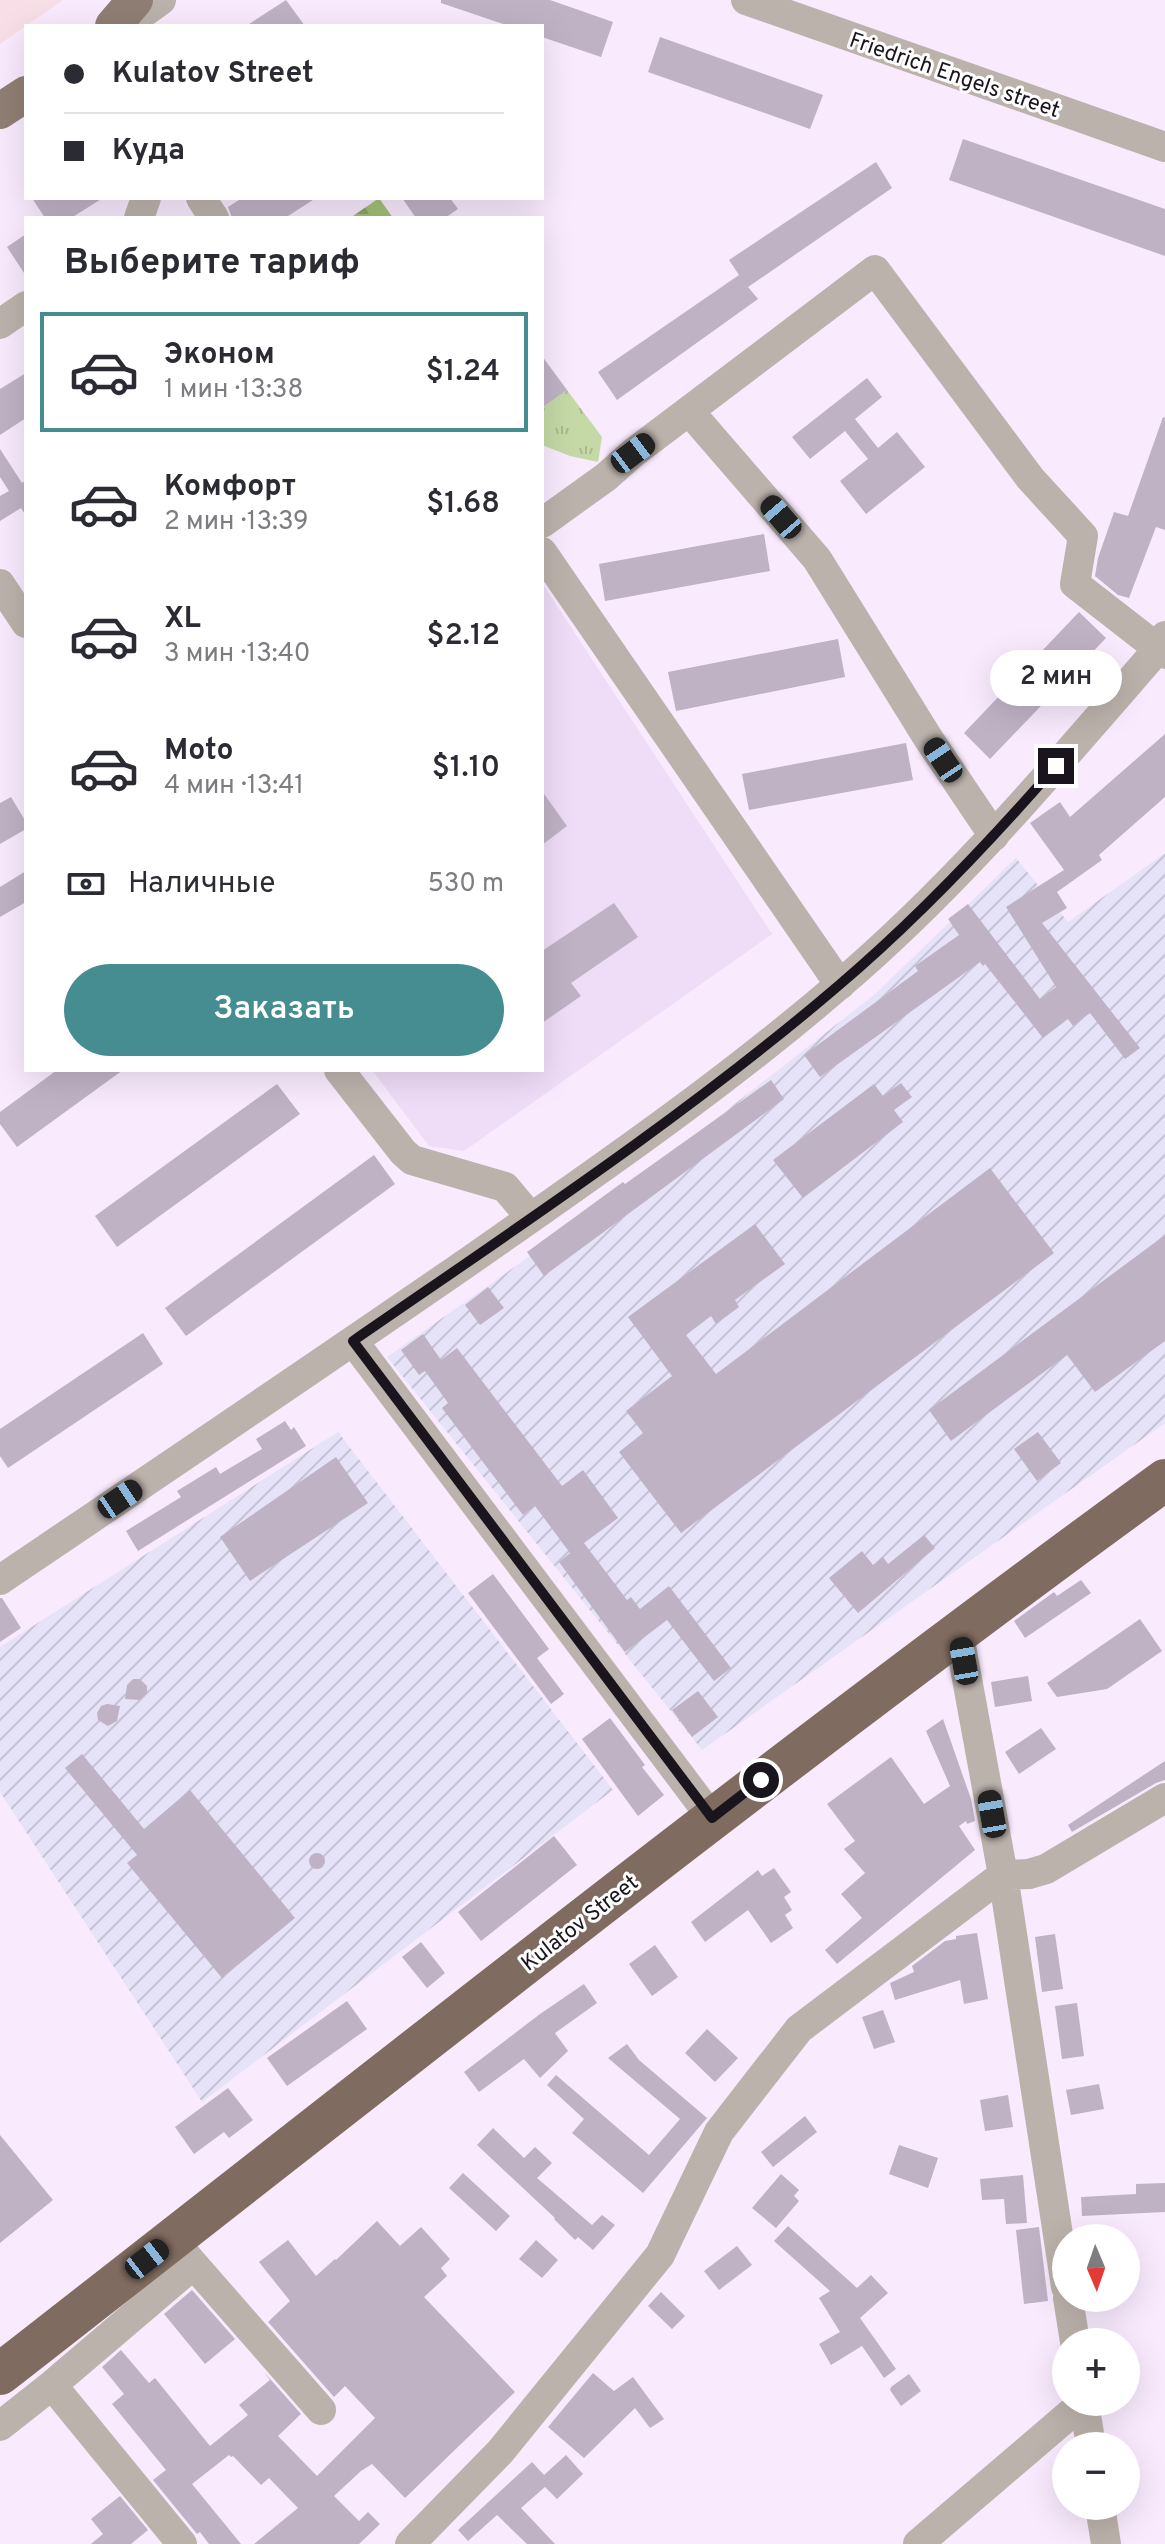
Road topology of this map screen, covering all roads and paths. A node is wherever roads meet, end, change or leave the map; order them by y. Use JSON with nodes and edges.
{"nodes":[{"id":1,"x":135,"y":0,"type":"edge"},
{"id":2,"x":161,"y":0,"type":"edge"},
{"id":3,"x":746,"y":0,"type":"edge"},
{"id":4,"x":115,"y":24,"type":"edge"},
{"id":5,"x":128,"y":24,"type":"edge"},
{"id":6,"x":24,"y":95,"type":"edge"},
{"id":7,"x":0,"y":111,"type":"edge"},
{"id":8,"x":1165,"y":147,"type":"edge"},
{"id":9,"x":24,"y":307,"type":"edge"},
{"id":10,"x":0,"y":324,"type":"edge"},
{"id":11,"x":689,"y":411,"type":"junction"},
{"id":12,"x":544,"y":522,"type":"edge"},
{"id":13,"x":544,"y":555,"type":"edge"},
{"id":14,"x":0,"y":584,"type":"edge"},
{"id":15,"x":24,"y":620,"type":"edge"},
{"id":16,"x":1163,"y":646,"type":"edge"},
{"id":17,"x":994,"y":836,"type":"junction"},
{"id":18,"x":840,"y":985,"type":"junction"},
{"id":19,"x":341,"y":1072,"type":"edge"},
{"id":20,"x":531,"y":1218,"type":"junction"},
{"id":21,"x":353,"y":1341,"type":"junction"},
{"id":22,"x":1165,"y":1480,"type":"edge"},
{"id":23,"x":0,"y":1580,"type":"edge"},
{"id":24,"x":958,"y":1630,"type":"junction"},
{"id":25,"x":1165,"y":1798,"type":"edge"},
{"id":26,"x":712,"y":1818,"type":"junction"},
{"id":27,"x":1003,"y":1875,"type":"junction"},
{"id":28,"x":1056,"y":2224,"type":"edge"},
{"id":29,"x":182,"y":2252,"type":"junction"},
{"id":30,"x":0,"y":2374,"type":"edge"},
{"id":31,"x":52,"y":2385,"type":"junction"},
{"id":32,"x":321,"y":2410,"type":"dead end"},
{"id":33,"x":1068,"y":2416,"type":"edge"},
{"id":34,"x":0,"y":2426,"type":"edge"},
{"id":35,"x":1102,"y":2520,"type":"edge"},
{"id":36,"x":182,"y":2544,"type":"edge"},
{"id":37,"x":410,"y":2544,"type":"edge"},
{"id":38,"x":918,"y":2544,"type":"edge"},
{"id":39,"x":1106,"y":2544,"type":"edge"}],
"edges":[{"from":1,"to":4,"type":"main road"},
{"from":2,"to":5,"type":"street"},
{"from":3,"to":8,"type":"street","name":"Friedrich Engels street"},
{"from":6,"to":7,"type":"main road"},
{"from":9,"to":10,"type":"street"},
{"from":11,"to":12,"type":"street"},
{"from":11,"to":16,"type":"street"},
{"from":11,"to":17,"type":"street"},
{"from":13,"to":18,"type":"street"},
{"from":14,"to":15,"type":"street"},
{"from":16,"to":17,"type":"street"},
{"from":17,"to":18,"type":"street"},
{"from":18,"to":20,"type":"street"},
{"from":19,"to":20,"type":"street"},
{"from":20,"to":21,"type":"street"},
{"from":21,"to":23,"type":"street"},
{"from":21,"to":26,"type":"street"},
{"from":22,"to":24,"type":"highway","name":"Kulatov Street"},
{"from":24,"to":26,"type":"highway","name":"Kulatov Street"},
{"from":24,"to":27,"type":"street"},
{"from":25,"to":27,"type":"street"},
{"from":26,"to":29,"type":"highway","name":"Kulatov Street"},
{"from":27,"to":28,"type":"street"},
{"from":27,"to":37,"type":"street"},
{"from":29,"to":30,"type":"highway","name":"Kulatov Street"},
{"from":29,"to":31,"type":"street"},
{"from":29,"to":32,"type":"street"},
{"from":31,"to":34,"type":"street"},
{"from":31,"to":36,"type":"street"},
{"from":33,"to":38,"type":"street"},
{"from":35,"to":39,"type":"street"}]}
